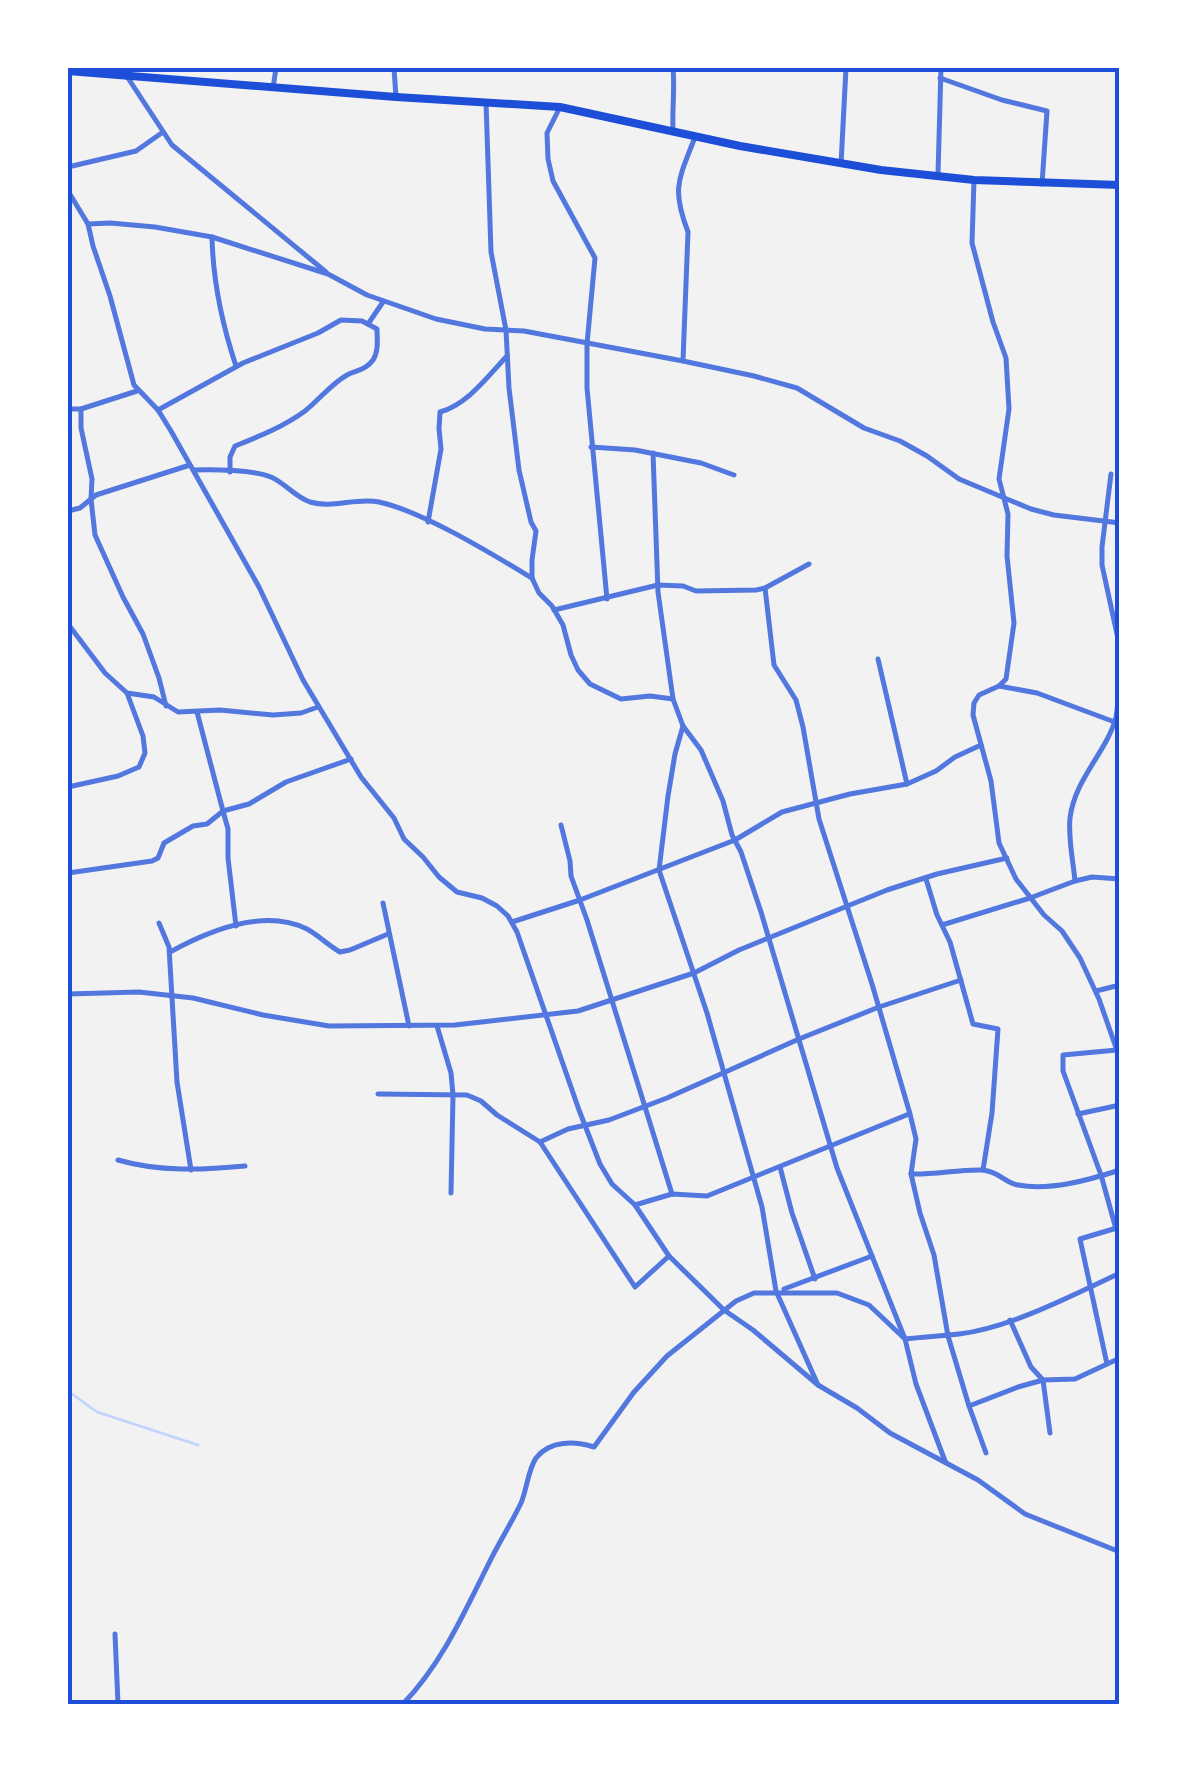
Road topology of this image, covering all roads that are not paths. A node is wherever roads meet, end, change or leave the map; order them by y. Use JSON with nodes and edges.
{"nodes":[{"id":1,"x":276,"y":68,"type":"edge"},
{"id":2,"x":394,"y":68,"type":"edge"},
{"id":3,"x":673,"y":68,"type":"edge"},
{"id":4,"x":846,"y":68,"type":"edge"},
{"id":5,"x":941,"y":68,"type":"edge"},
{"id":6,"x":68,"y":71,"type":"edge"},
{"id":7,"x":126,"y":75,"type":"junction"},
{"id":8,"x":940,"y":78,"type":"junction"},
{"id":9,"x":273,"y":88,"type":"junction"},
{"id":10,"x":396,"y":98,"type":"junction"},
{"id":11,"x":486,"y":102,"type":"junction"},
{"id":12,"x":560,"y":107,"type":"junction"},
{"id":13,"x":163,"y":132,"type":"junction"},
{"id":14,"x":673,"y":133,"type":"junction"},
{"id":15,"x":694,"y":137,"type":"junction"},
{"id":16,"x":842,"y":164,"type":"junction"},
{"id":17,"x":68,"y":167,"type":"edge"},
{"id":18,"x":938,"y":177,"type":"junction"},
{"id":19,"x":974,"y":180,"type":"junction"},
{"id":20,"x":1042,"y":184,"type":"junction"},
{"id":21,"x":1120,"y":185,"type":"edge"},
{"id":22,"x":68,"y":191,"type":"edge"},
{"id":23,"x":88,"y":224,"type":"junction"},
{"id":24,"x":212,"y":237,"type":"junction"},
{"id":25,"x":328,"y":274,"type":"junction"},
{"id":26,"x":383,"y":300,"type":"junction"},
{"id":27,"x":368,"y":324,"type":"junction"},
{"id":28,"x":506,"y":330,"type":"junction"},
{"id":29,"x":587,"y":344,"type":"junction"},
{"id":30,"x":507,"y":356,"type":"junction"},
{"id":31,"x":683,"y":361,"type":"junction"},
{"id":32,"x":236,"y":367,"type":"junction"},
{"id":33,"x":138,"y":390,"type":"junction"},
{"id":34,"x":68,"y":409,"type":"edge"},
{"id":35,"x":82,"y":409,"type":"junction"},
{"id":36,"x":158,"y":410,"type":"junction"},
{"id":37,"x":592,"y":447,"type":"junction"},
{"id":38,"x":652,"y":453,"type":"junction"},
{"id":39,"x":192,"y":468,"type":"junction"},
{"id":40,"x":230,"y":472,"type":"junction"},
{"id":41,"x":1111,"y":474,"type":"dead end"},
{"id":42,"x":734,"y":475,"type":"dead end"},
{"id":43,"x":1004,"y":497,"type":"junction"},
{"id":44,"x":91,"y":499,"type":"junction"},
{"id":45,"x":68,"y":511,"type":"edge"},
{"id":46,"x":1105,"y":521,"type":"junction"},
{"id":47,"x":428,"y":522,"type":"junction"},
{"id":48,"x":1120,"y":523,"type":"edge"},
{"id":49,"x":809,"y":564,"type":"dead end"},
{"id":50,"x":532,"y":578,"type":"junction"},
{"id":51,"x":658,"y":585,"type":"junction"},
{"id":52,"x":765,"y":588,"type":"junction"},
{"id":53,"x":607,"y":599,"type":"junction"},
{"id":54,"x":554,"y":610,"type":"junction"},
{"id":55,"x":68,"y":624,"type":"edge"},
{"id":56,"x":1120,"y":648,"type":"edge"},
{"id":57,"x":878,"y":659,"type":"dead end"},
{"id":58,"x":1120,"y":670,"type":"edge"},
{"id":59,"x":998,"y":686,"type":"junction"},
{"id":60,"x":127,"y":693,"type":"junction"},
{"id":61,"x":673,"y":699,"type":"junction"},
{"id":62,"x":166,"y":706,"type":"junction"},
{"id":63,"x":319,"y":706,"type":"junction"},
{"id":64,"x":197,"y":712,"type":"junction"},
{"id":65,"x":1117,"y":723,"type":"edge"},
{"id":66,"x":683,"y":726,"type":"junction"},
{"id":67,"x":981,"y":745,"type":"junction"},
{"id":68,"x":351,"y":760,"type":"junction"},
{"id":69,"x":907,"y":784,"type":"junction"},
{"id":70,"x":68,"y":786,"type":"edge"},
{"id":71,"x":816,"y":802,"type":"junction"},
{"id":72,"x":222,"y":812,"type":"junction"},
{"id":73,"x":561,"y":825,"type":"dead end"},
{"id":74,"x":735,"y":840,"type":"junction"},
{"id":75,"x":1007,"y":858,"type":"junction"},
{"id":76,"x":68,"y":866,"type":"edge"},
{"id":77,"x":659,"y":870,"type":"junction"},
{"id":78,"x":926,"y":878,"type":"junction"},
{"id":79,"x":1120,"y":878,"type":"edge"},
{"id":80,"x":1076,"y":880,"type":"junction"},
{"id":81,"x":1030,"y":898,"type":"junction"},
{"id":82,"x":580,"y":900,"type":"junction"},
{"id":83,"x":383,"y":902,"type":"dead end"},
{"id":84,"x":847,"y":905,"type":"junction"},
{"id":85,"x":159,"y":922,"type":"dead end"},
{"id":86,"x":512,"y":922,"type":"junction"},
{"id":87,"x":236,"y":926,"type":"junction"},
{"id":88,"x":942,"y":926,"type":"junction"},
{"id":89,"x":388,"y":934,"type":"junction"},
{"id":90,"x":769,"y":938,"type":"junction"},
{"id":91,"x":170,"y":952,"type":"junction"},
{"id":92,"x":694,"y":973,"type":"junction"},
{"id":93,"x":960,"y":980,"type":"junction"},
{"id":94,"x":1120,"y":985,"type":"edge"},
{"id":95,"x":1096,"y":991,"type":"junction"},
{"id":96,"x":68,"y":994,"type":"edge"},
{"id":97,"x":171,"y":996,"type":"junction"},
{"id":98,"x":612,"y":1000,"type":"junction"},
{"id":99,"x":879,"y":1007,"type":"junction"},
{"id":100,"x":546,"y":1016,"type":"junction"},
{"id":101,"x":409,"y":1026,"type":"junction"},
{"id":102,"x":437,"y":1026,"type":"junction"},
{"id":103,"x":799,"y":1039,"type":"junction"},
{"id":104,"x":1118,"y":1050,"type":"edge"},
{"id":105,"x":1120,"y":1059,"type":"edge"},
{"id":106,"x":724,"y":1073,"type":"junction"},
{"id":107,"x":378,"y":1094,"type":"dead end"},
{"id":108,"x":452,"y":1094,"type":"junction"},
{"id":109,"x":1120,"y":1105,"type":"edge"},
{"id":110,"x":645,"y":1106,"type":"junction"},
{"id":111,"x":910,"y":1114,"type":"junction"},
{"id":112,"x":1078,"y":1114,"type":"junction"},
{"id":113,"x":584,"y":1126,"type":"junction"},
{"id":114,"x":540,"y":1142,"type":"junction"},
{"id":115,"x":830,"y":1146,"type":"junction"},
{"id":116,"x":118,"y":1160,"type":"dead end"},
{"id":117,"x":246,"y":1166,"type":"dead end"},
{"id":118,"x":780,"y":1168,"type":"junction"},
{"id":119,"x":191,"y":1170,"type":"junction"},
{"id":120,"x":983,"y":1170,"type":"junction"},
{"id":121,"x":1120,"y":1170,"type":"edge"},
{"id":122,"x":912,"y":1174,"type":"junction"},
{"id":123,"x":1101,"y":1176,"type":"junction"},
{"id":124,"x":754,"y":1179,"type":"junction"},
{"id":125,"x":451,"y":1193,"type":"dead end"},
{"id":126,"x":672,"y":1194,"type":"junction"},
{"id":127,"x":634,"y":1205,"type":"junction"},
{"id":128,"x":1118,"y":1228,"type":"edge"},
{"id":129,"x":669,"y":1256,"type":"junction"},
{"id":130,"x":872,"y":1256,"type":"junction"},
{"id":131,"x":1120,"y":1274,"type":"edge"},
{"id":132,"x":815,"y":1279,"type":"junction"},
{"id":133,"x":1088,"y":1288,"type":"junction"},
{"id":134,"x":776,"y":1291,"type":"junction"},
{"id":135,"x":724,"y":1310,"type":"junction"},
{"id":136,"x":1010,"y":1320,"type":"junction"},
{"id":137,"x":948,"y":1334,"type":"junction"},
{"id":138,"x":905,"y":1339,"type":"junction"},
{"id":139,"x":1120,"y":1358,"type":"edge"},
{"id":140,"x":1107,"y":1364,"type":"junction"},
{"id":141,"x":1043,"y":1380,"type":"junction"},
{"id":142,"x":818,"y":1385,"type":"junction"},
{"id":143,"x":968,"y":1406,"type":"junction"},
{"id":144,"x":1050,"y":1433,"type":"dead end"},
{"id":145,"x":986,"y":1453,"type":"dead end"},
{"id":146,"x":945,"y":1461,"type":"junction"},
{"id":147,"x":1120,"y":1552,"type":"edge"},
{"id":148,"x":115,"y":1634,"type":"dead end"},
{"id":149,"x":118,"y":1704,"type":"edge"},
{"id":150,"x":403,"y":1704,"type":"edge"}],
"edges":[{"from":1,"to":9,"type":"street"},
{"from":2,"to":10,"type":"street"},
{"from":3,"to":14,"type":"street"},
{"from":4,"to":16,"type":"street"},
{"from":5,"to":8,"type":"street"},
{"from":6,"to":7,"type":"highway"},
{"from":7,"to":9,"type":"highway"},
{"from":7,"to":13,"type":"street"},
{"from":8,"to":18,"type":"street"},
{"from":8,"to":20,"type":"street"},
{"from":9,"to":10,"type":"highway"},
{"from":10,"to":11,"type":"highway"},
{"from":11,"to":12,"type":"highway"},
{"from":11,"to":28,"type":"street"},
{"from":12,"to":14,"type":"highway"},
{"from":12,"to":29,"type":"street"},
{"from":13,"to":17,"type":"street"},
{"from":13,"to":25,"type":"street"},
{"from":14,"to":15,"type":"highway"},
{"from":15,"to":16,"type":"highway"},
{"from":15,"to":31,"type":"street"},
{"from":16,"to":18,"type":"highway"},
{"from":18,"to":19,"type":"highway"},
{"from":19,"to":20,"type":"highway"},
{"from":19,"to":43,"type":"street"},
{"from":20,"to":21,"type":"highway"},
{"from":22,"to":23,"type":"street"},
{"from":23,"to":24,"type":"street"},
{"from":23,"to":33,"type":"street"},
{"from":24,"to":25,"type":"street"},
{"from":24,"to":32,"type":"street"},
{"from":25,"to":26,"type":"street"},
{"from":26,"to":27,"type":"street"},
{"from":26,"to":28,"type":"street"},
{"from":27,"to":32,"type":"street"},
{"from":27,"to":40,"type":"street"},
{"from":28,"to":29,"type":"street"},
{"from":28,"to":30,"type":"street"},
{"from":29,"to":31,"type":"street"},
{"from":29,"to":37,"type":"street"},
{"from":30,"to":47,"type":"street"},
{"from":30,"to":50,"type":"street"},
{"from":31,"to":43,"type":"street"},
{"from":32,"to":36,"type":"street"},
{"from":33,"to":35,"type":"street"},
{"from":33,"to":36,"type":"street"},
{"from":34,"to":35,"type":"street"},
{"from":35,"to":44,"type":"street"},
{"from":36,"to":39,"type":"street"},
{"from":37,"to":38,"type":"street"},
{"from":37,"to":53,"type":"street"},
{"from":38,"to":42,"type":"street"},
{"from":38,"to":51,"type":"street"},
{"from":39,"to":40,"type":"street"},
{"from":39,"to":44,"type":"street"},
{"from":39,"to":63,"type":"street"},
{"from":40,"to":47,"type":"street"},
{"from":41,"to":46,"type":"street"},
{"from":43,"to":46,"type":"street"},
{"from":43,"to":59,"type":"street"},
{"from":44,"to":45,"type":"street"},
{"from":44,"to":62,"type":"street"},
{"from":46,"to":48,"type":"street"},
{"from":46,"to":56,"type":"street"},
{"from":47,"to":50,"type":"street"},
{"from":49,"to":52,"type":"street"},
{"from":50,"to":54,"type":"street"},
{"from":51,"to":52,"type":"street"},
{"from":51,"to":53,"type":"street"},
{"from":51,"to":61,"type":"street"},
{"from":52,"to":71,"type":"street"},
{"from":53,"to":54,"type":"street"},
{"from":54,"to":61,"type":"street"},
{"from":55,"to":60,"type":"street"},
{"from":57,"to":69,"type":"street"},
{"from":58,"to":65,"type":"street"},
{"from":59,"to":65,"type":"street"},
{"from":59,"to":67,"type":"street"},
{"from":60,"to":62,"type":"street"},
{"from":60,"to":70,"type":"street"},
{"from":61,"to":66,"type":"street"},
{"from":62,"to":64,"type":"street"},
{"from":63,"to":64,"type":"street"},
{"from":63,"to":68,"type":"street"},
{"from":64,"to":72,"type":"street"},
{"from":65,"to":80,"type":"street"},
{"from":66,"to":74,"type":"street"},
{"from":66,"to":77,"type":"street"},
{"from":67,"to":69,"type":"street"},
{"from":67,"to":75,"type":"street"},
{"from":68,"to":72,"type":"street"},
{"from":68,"to":86,"type":"street"},
{"from":69,"to":71,"type":"street"},
{"from":71,"to":74,"type":"street"},
{"from":71,"to":84,"type":"street"},
{"from":72,"to":76,"type":"street"},
{"from":72,"to":87,"type":"street"},
{"from":73,"to":82,"type":"street"},
{"from":74,"to":77,"type":"street"},
{"from":74,"to":90,"type":"street"},
{"from":75,"to":78,"type":"street"},
{"from":75,"to":81,"type":"street"},
{"from":77,"to":82,"type":"street"},
{"from":77,"to":92,"type":"street"},
{"from":78,"to":84,"type":"street"},
{"from":78,"to":88,"type":"street"},
{"from":79,"to":80,"type":"street"},
{"from":80,"to":81,"type":"street"},
{"from":81,"to":88,"type":"street"},
{"from":81,"to":95,"type":"street"},
{"from":82,"to":86,"type":"street"},
{"from":82,"to":98,"type":"street"},
{"from":83,"to":89,"type":"street"},
{"from":84,"to":90,"type":"street"},
{"from":84,"to":99,"type":"street"},
{"from":85,"to":91,"type":"street"},
{"from":86,"to":100,"type":"street"},
{"from":87,"to":89,"type":"street"},
{"from":87,"to":91,"type":"street"},
{"from":88,"to":93,"type":"street"},
{"from":89,"to":101,"type":"street"},
{"from":90,"to":92,"type":"street"},
{"from":90,"to":103,"type":"street"},
{"from":91,"to":97,"type":"street"},
{"from":92,"to":98,"type":"street"},
{"from":92,"to":106,"type":"street"},
{"from":93,"to":99,"type":"street"},
{"from":93,"to":120,"type":"street"},
{"from":94,"to":95,"type":"street"},
{"from":95,"to":104,"type":"street"},
{"from":96,"to":97,"type":"street"},
{"from":97,"to":101,"type":"street"},
{"from":97,"to":119,"type":"street"},
{"from":98,"to":100,"type":"street"},
{"from":98,"to":110,"type":"street"},
{"from":99,"to":103,"type":"street"},
{"from":99,"to":111,"type":"street"},
{"from":100,"to":102,"type":"street"},
{"from":100,"to":113,"type":"street"},
{"from":101,"to":102,"type":"street"},
{"from":102,"to":108,"type":"street"},
{"from":103,"to":106,"type":"street"},
{"from":103,"to":115,"type":"street"},
{"from":104,"to":105,"type":"street"},
{"from":104,"to":112,"type":"street"},
{"from":106,"to":110,"type":"street"},
{"from":106,"to":124,"type":"street"},
{"from":107,"to":108,"type":"street"},
{"from":108,"to":114,"type":"street"},
{"from":108,"to":125,"type":"street"},
{"from":109,"to":112,"type":"street"},
{"from":110,"to":113,"type":"street"},
{"from":110,"to":126,"type":"street"},
{"from":111,"to":115,"type":"street"},
{"from":111,"to":122,"type":"street"},
{"from":112,"to":123,"type":"street"},
{"from":113,"to":114,"type":"street"},
{"from":113,"to":127,"type":"street"},
{"from":114,"to":129,"type":"street"},
{"from":115,"to":118,"type":"street"},
{"from":115,"to":130,"type":"street"},
{"from":116,"to":119,"type":"street"},
{"from":117,"to":119,"type":"street"},
{"from":118,"to":124,"type":"street"},
{"from":118,"to":132,"type":"street"},
{"from":120,"to":122,"type":"street"},
{"from":120,"to":123,"type":"street"},
{"from":121,"to":123,"type":"street"},
{"from":122,"to":137,"type":"street"},
{"from":123,"to":128,"type":"street"},
{"from":124,"to":126,"type":"street"},
{"from":124,"to":134,"type":"street"},
{"from":126,"to":127,"type":"street"},
{"from":127,"to":129,"type":"street"},
{"from":128,"to":133,"type":"street"},
{"from":129,"to":135,"type":"street"},
{"from":130,"to":132,"type":"street"},
{"from":130,"to":138,"type":"street"},
{"from":131,"to":133,"type":"street"},
{"from":132,"to":134,"type":"street"},
{"from":133,"to":136,"type":"street"},
{"from":133,"to":140,"type":"street"},
{"from":134,"to":135,"type":"street"},
{"from":134,"to":138,"type":"street"},
{"from":134,"to":142,"type":"street"},
{"from":135,"to":142,"type":"street"},
{"from":135,"to":150,"type":"street"},
{"from":136,"to":137,"type":"street"},
{"from":136,"to":141,"type":"street"},
{"from":137,"to":138,"type":"street"},
{"from":137,"to":143,"type":"street"},
{"from":138,"to":146,"type":"street"},
{"from":139,"to":140,"type":"street"},
{"from":140,"to":141,"type":"street"},
{"from":141,"to":143,"type":"street"},
{"from":141,"to":144,"type":"street"},
{"from":142,"to":146,"type":"street"},
{"from":143,"to":145,"type":"street"},
{"from":146,"to":147,"type":"street"},
{"from":148,"to":149,"type":"street"}]}
